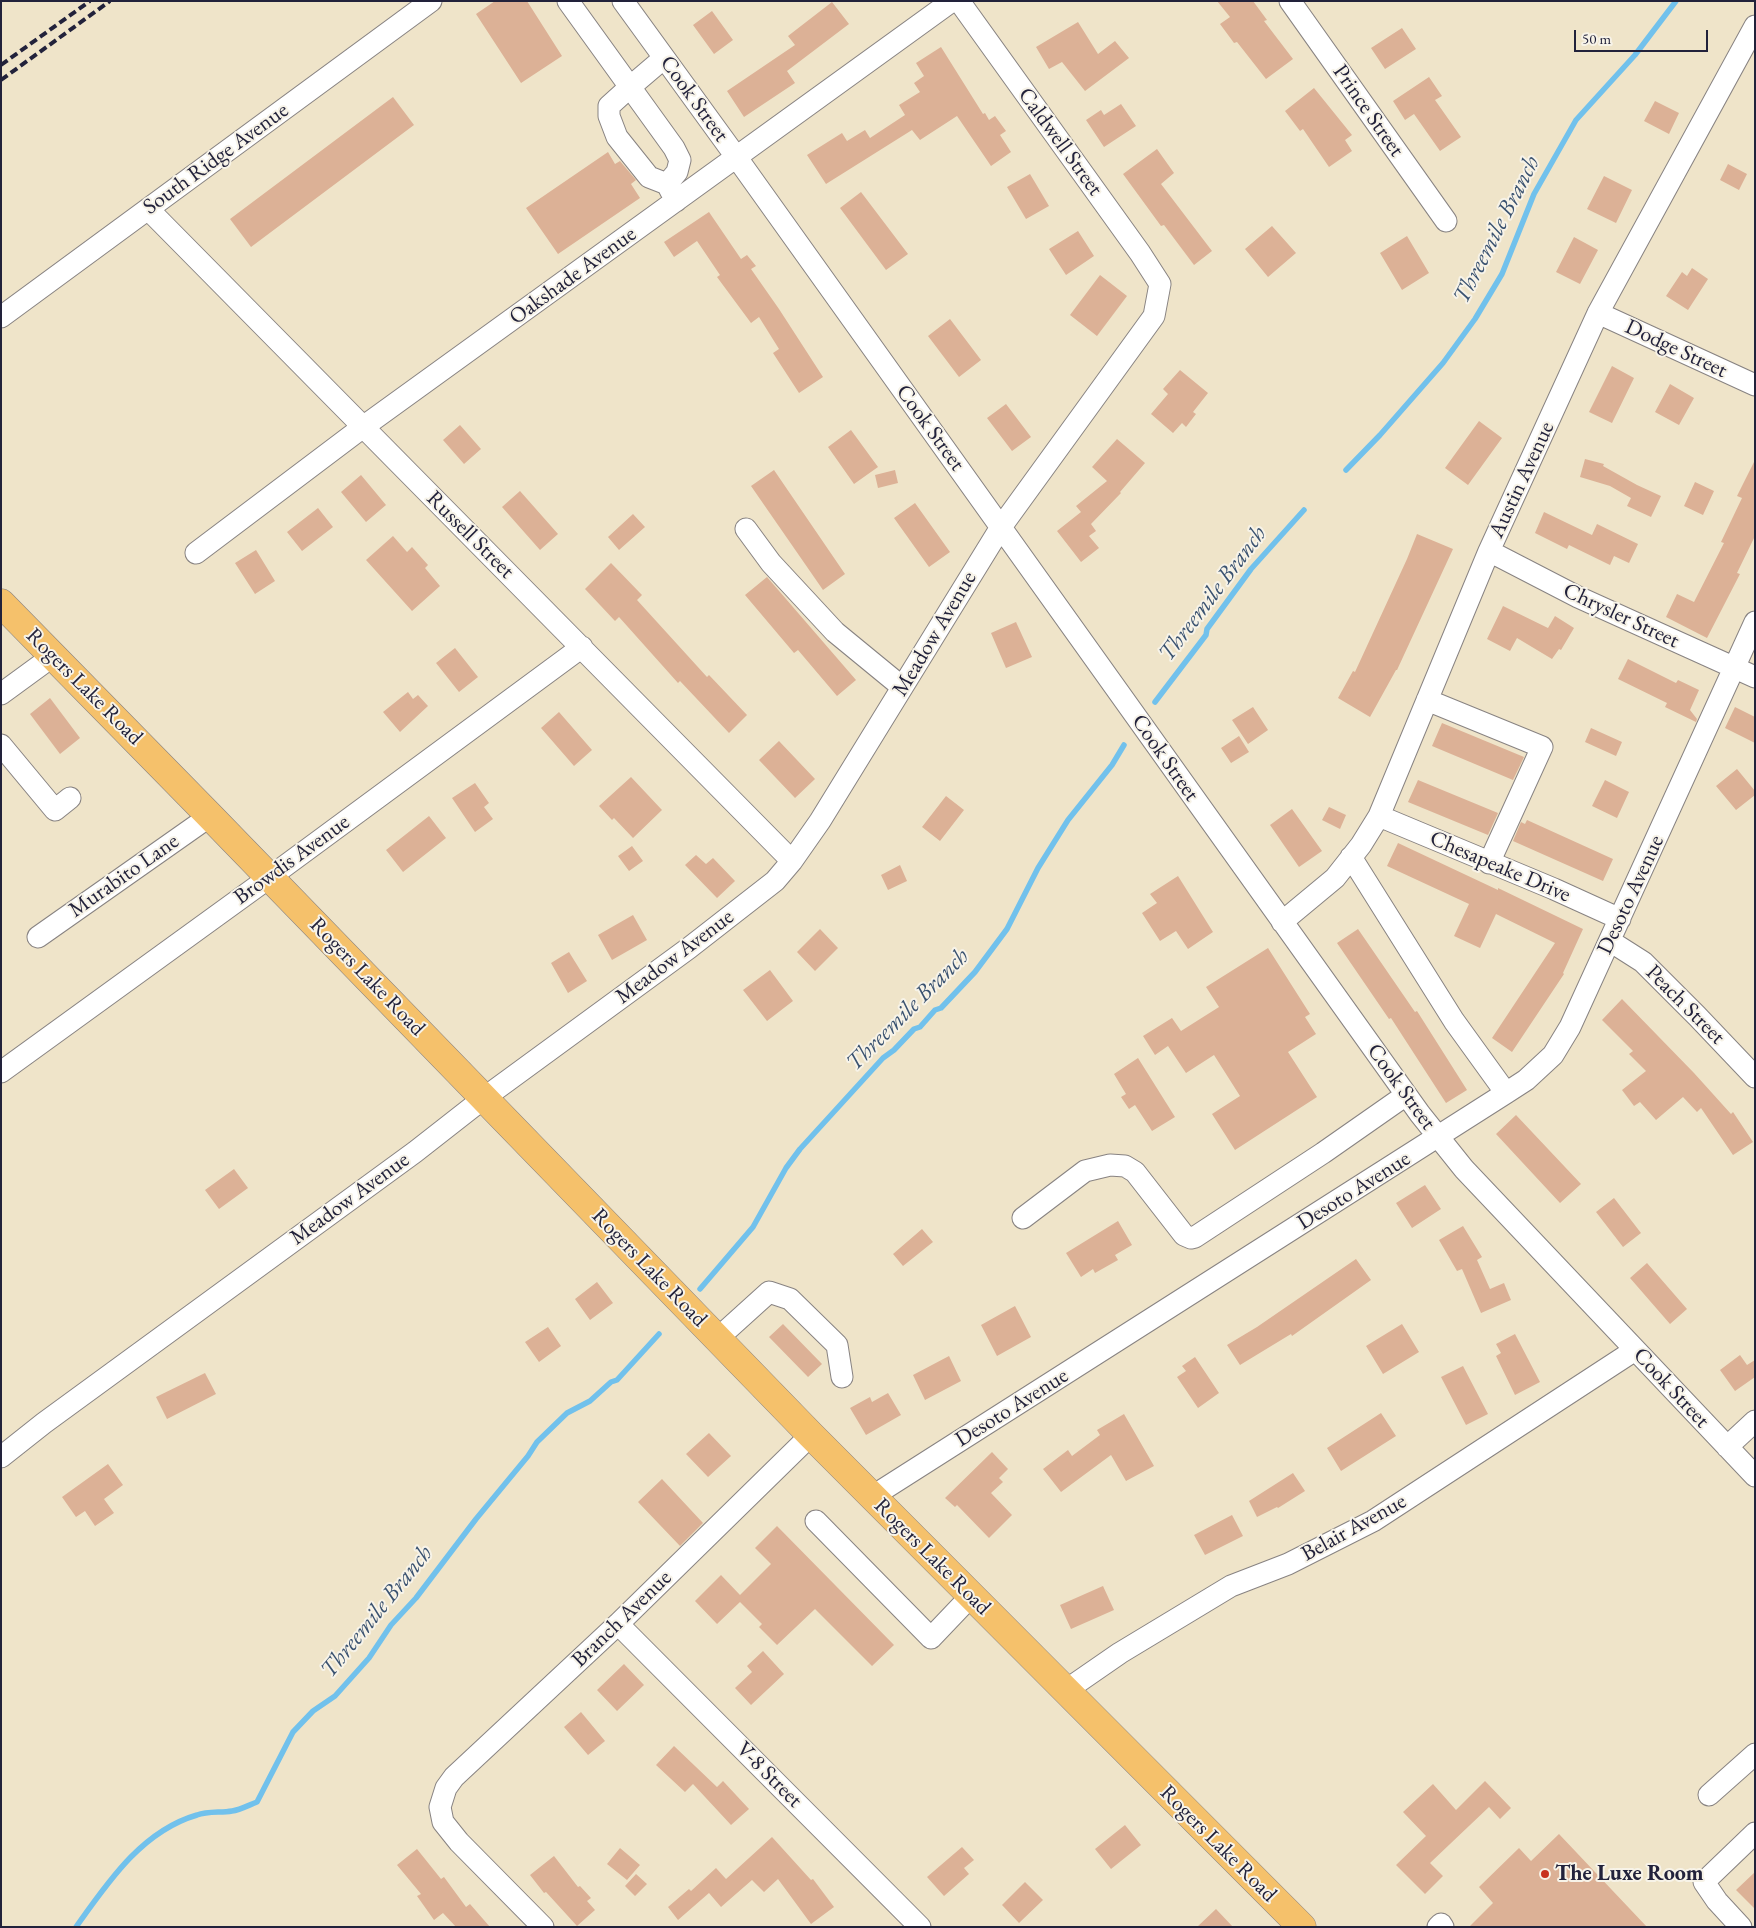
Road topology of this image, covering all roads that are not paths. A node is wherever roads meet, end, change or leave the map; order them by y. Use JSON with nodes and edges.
{"nodes":[{"id":1,"x":431,"y":1,"type":"edge"},
{"id":2,"x":568,"y":1,"type":"edge"},
{"id":3,"x":623,"y":1,"type":"edge"},
{"id":4,"x":952,"y":1,"type":"edge"},
{"id":5,"x":959,"y":1,"type":"edge"},
{"id":6,"x":1290,"y":1,"type":"edge"},
{"id":7,"x":1755,"y":26,"type":"edge"},
{"id":8,"x":664,"y":58,"type":"junction"},
{"id":9,"x":630,"y":87,"type":"junction"},
{"id":10,"x":737,"y":158,"type":"junction"},
{"id":11,"x":672,"y":193,"type":"junction"},
{"id":12,"x":148,"y":209,"type":"junction"},
{"id":13,"x":1446,"y":221,"type":"dead end"},
{"id":14,"x":1160,"y":284,"type":"joint"},
{"id":15,"x":1598,"y":313,"type":"junction"},
{"id":16,"x":1,"y":317,"type":"edge"},
{"id":17,"x":1755,"y":385,"type":"edge"},
{"id":18,"x":363,"y":427,"type":"junction"},
{"id":19,"x":1001,"y":526,"type":"junction"},
{"id":20,"x":746,"y":528,"type":"dead end"},
{"id":21,"x":1489,"y":552,"type":"junction"},
{"id":22,"x":196,"y":553,"type":"dead end"},
{"id":23,"x":1,"y":604,"type":"edge"},
{"id":24,"x":1755,"y":622,"type":"edge"},
{"id":25,"x":582,"y":647,"type":"junction"},
{"id":26,"x":53,"y":656,"type":"junction"},
{"id":27,"x":1734,"y":668,"type":"junction"},
{"id":28,"x":1755,"y":677,"type":"edge"},
{"id":29,"x":902,"y":687,"type":"junction"},
{"id":30,"x":1,"y":694,"type":"edge"},
{"id":31,"x":1427,"y":700,"type":"junction"},
{"id":32,"x":1,"y":745,"type":"edge"},
{"id":33,"x":70,"y":798,"type":"dead end"},
{"id":34,"x":210,"y":816,"type":"junction"},
{"id":35,"x":1379,"y":816,"type":"junction"},
{"id":36,"x":1351,"y":857,"type":"junction"},
{"id":37,"x":792,"y":861,"type":"junction"},
{"id":38,"x":1489,"y":863,"type":"junction"},
{"id":39,"x":270,"y":877,"type":"junction"},
{"id":40,"x":1620,"y":919,"type":"junction"},
{"id":41,"x":1282,"y":922,"type":"junction"},
{"id":42,"x":38,"y":937,"type":"dead end"},
{"id":43,"x":1610,"y":940,"type":"junction"},
{"id":44,"x":1,"y":1072,"type":"edge"},
{"id":45,"x":1755,"y":1077,"type":"edge"},
{"id":46,"x":1506,"y":1093,"type":"junction"},
{"id":47,"x":1406,"y":1096,"type":"junction"},
{"id":48,"x":484,"y":1098,"type":"junction"},
{"id":49,"x":1438,"y":1137,"type":"junction"},
{"id":50,"x":1023,"y":1218,"type":"dead end"},
{"id":51,"x":717,"y":1339,"type":"junction"},
{"id":52,"x":1635,"y":1350,"type":"junction"},
{"id":53,"x":842,"y":1377,"type":"dead end"},
{"id":54,"x":1755,"y":1421,"type":"edge"},
{"id":55,"x":811,"y":1435,"type":"junction"},
{"id":56,"x":1727,"y":1448,"type":"junction"},
{"id":57,"x":1,"y":1457,"type":"edge"},
{"id":58,"x":1755,"y":1476,"type":"edge"},
{"id":59,"x":873,"y":1496,"type":"junction"},
{"id":60,"x":816,"y":1521,"type":"dead end"},
{"id":61,"x":971,"y":1596,"type":"junction"},
{"id":62,"x":618,"y":1624,"type":"junction"},
{"id":63,"x":1065,"y":1691,"type":"junction"},
{"id":64,"x":1755,"y":1754,"type":"edge"},
{"id":65,"x":1709,"y":1796,"type":"dead end"},
{"id":66,"x":1755,"y":1833,"type":"edge"},
{"id":67,"x":543,"y":1927,"type":"edge"},
{"id":68,"x":920,"y":1927,"type":"edge"},
{"id":69,"x":1302,"y":1927,"type":"edge"},
{"id":70,"x":1438,"y":1927,"type":"edge"},
{"id":71,"x":1443,"y":1927,"type":"edge"},
{"id":72,"x":1741,"y":1927,"type":"edge"}],
"edges":[{"from":1,"to":12,"type":"street","name":"South Ridge Avenue"},
{"from":2,"to":9,"type":"street"},
{"from":3,"to":8,"type":"street","name":"Cook Street"},
{"from":4,"to":10,"type":"street","name":"Oakshade Avenue"},
{"from":5,"to":14,"type":"street","name":"Caldwell Street"},
{"from":6,"to":13,"type":"street","name":"Prince Street"},
{"from":7,"to":15,"type":"street","name":"Austin Avenue"},
{"from":8,"to":9,"type":"street"},
{"from":8,"to":10,"type":"street","name":"Cook Street"},
{"from":9,"to":11,"type":"street"},
{"from":9,"to":11,"type":"street"},
{"from":10,"to":11,"type":"street","name":"Oakshade Avenue"},
{"from":10,"to":19,"type":"street","name":"Cook Street"},
{"from":11,"to":18,"type":"street","name":"Oakshade Avenue"},
{"from":12,"to":16,"type":"street","name":"South Ridge Avenue"},
{"from":12,"to":18,"type":"street","name":"Russell Street"},
{"from":14,"to":19,"type":"street","name":"Meadow Avenue"},
{"from":15,"to":17,"type":"street","name":"Dodge Street"},
{"from":15,"to":21,"type":"street","name":"Austin Avenue"},
{"from":18,"to":22,"type":"street","name":"Oakshade Avenue"},
{"from":18,"to":25,"type":"street","name":"Russell Street"},
{"from":19,"to":29,"type":"street","name":"Meadow Avenue"},
{"from":19,"to":41,"type":"street","name":"Cook Street"},
{"from":20,"to":29,"type":"street"},
{"from":21,"to":27,"type":"street","name":"Chrysler Street"},
{"from":21,"to":31,"type":"street","name":"Austin Avenue"},
{"from":23,"to":26,"type":"main road","name":"Rogers Lake Road"},
{"from":24,"to":27,"type":"street","name":"Desoto Avenue"},
{"from":25,"to":37,"type":"street","name":"Russell Street"},
{"from":25,"to":39,"type":"street","name":"Browdis Avenue"},
{"from":26,"to":30,"type":"street"},
{"from":26,"to":34,"type":"main road","name":"Rogers Lake Road"},
{"from":27,"to":28,"type":"street","name":"Chrysler Street"},
{"from":27,"to":40,"type":"street","name":"Desoto Avenue"},
{"from":29,"to":37,"type":"street","name":"Meadow Avenue"},
{"from":31,"to":35,"type":"street","name":"Austin Avenue"},
{"from":31,"to":38,"type":"street"},
{"from":32,"to":33,"type":"street"},
{"from":34,"to":39,"type":"main road","name":"Rogers Lake Road"},
{"from":34,"to":42,"type":"street","name":"Murabito Lane"},
{"from":35,"to":36,"type":"street","name":"Austin Avenue"},
{"from":35,"to":38,"type":"street","name":"Chesapeake Drive"},
{"from":36,"to":41,"type":"street","name":"Austin Avenue"},
{"from":36,"to":46,"type":"street"},
{"from":37,"to":48,"type":"street","name":"Meadow Avenue"},
{"from":38,"to":40,"type":"street","name":"Chesapeake Drive"},
{"from":39,"to":44,"type":"street","name":"Browdis Avenue"},
{"from":39,"to":48,"type":"main road","name":"Rogers Lake Road"},
{"from":40,"to":43,"type":"street","name":"Desoto Avenue"},
{"from":41,"to":47,"type":"street","name":"Cook Street"},
{"from":43,"to":45,"type":"street","name":"Peach Street"},
{"from":43,"to":46,"type":"street","name":"Desoto Avenue"},
{"from":46,"to":49,"type":"street","name":"Desoto Avenue"},
{"from":47,"to":49,"type":"street","name":"Cook Street"},
{"from":47,"to":50,"type":"street"},
{"from":48,"to":51,"type":"main road","name":"Rogers Lake Road"},
{"from":48,"to":57,"type":"street","name":"Meadow Avenue"},
{"from":49,"to":52,"type":"street","name":"Cook Street"},
{"from":49,"to":59,"type":"street","name":"Desoto Avenue"},
{"from":51,"to":53,"type":"street"},
{"from":51,"to":55,"type":"main road","name":"Rogers Lake Road"},
{"from":52,"to":56,"type":"street","name":"Cook Street"},
{"from":52,"to":63,"type":"street","name":"Belair Avenue"},
{"from":54,"to":56,"type":"street"},
{"from":55,"to":59,"type":"main road","name":"Rogers Lake Road"},
{"from":55,"to":62,"type":"street","name":"Branch Avenue"},
{"from":56,"to":58,"type":"street","name":"Cook Street"},
{"from":59,"to":61,"type":"main road","name":"Rogers Lake Road"},
{"from":60,"to":61,"type":"street"},
{"from":61,"to":63,"type":"main road","name":"Rogers Lake Road"},
{"from":62,"to":67,"type":"street","name":"Branch Avenue"},
{"from":62,"to":68,"type":"street","name":"V-8 Street"},
{"from":63,"to":69,"type":"main road","name":"Rogers Lake Road"},
{"from":64,"to":65,"type":"street"},
{"from":66,"to":72,"type":"street"},
{"from":70,"to":71,"type":"street"}]}
